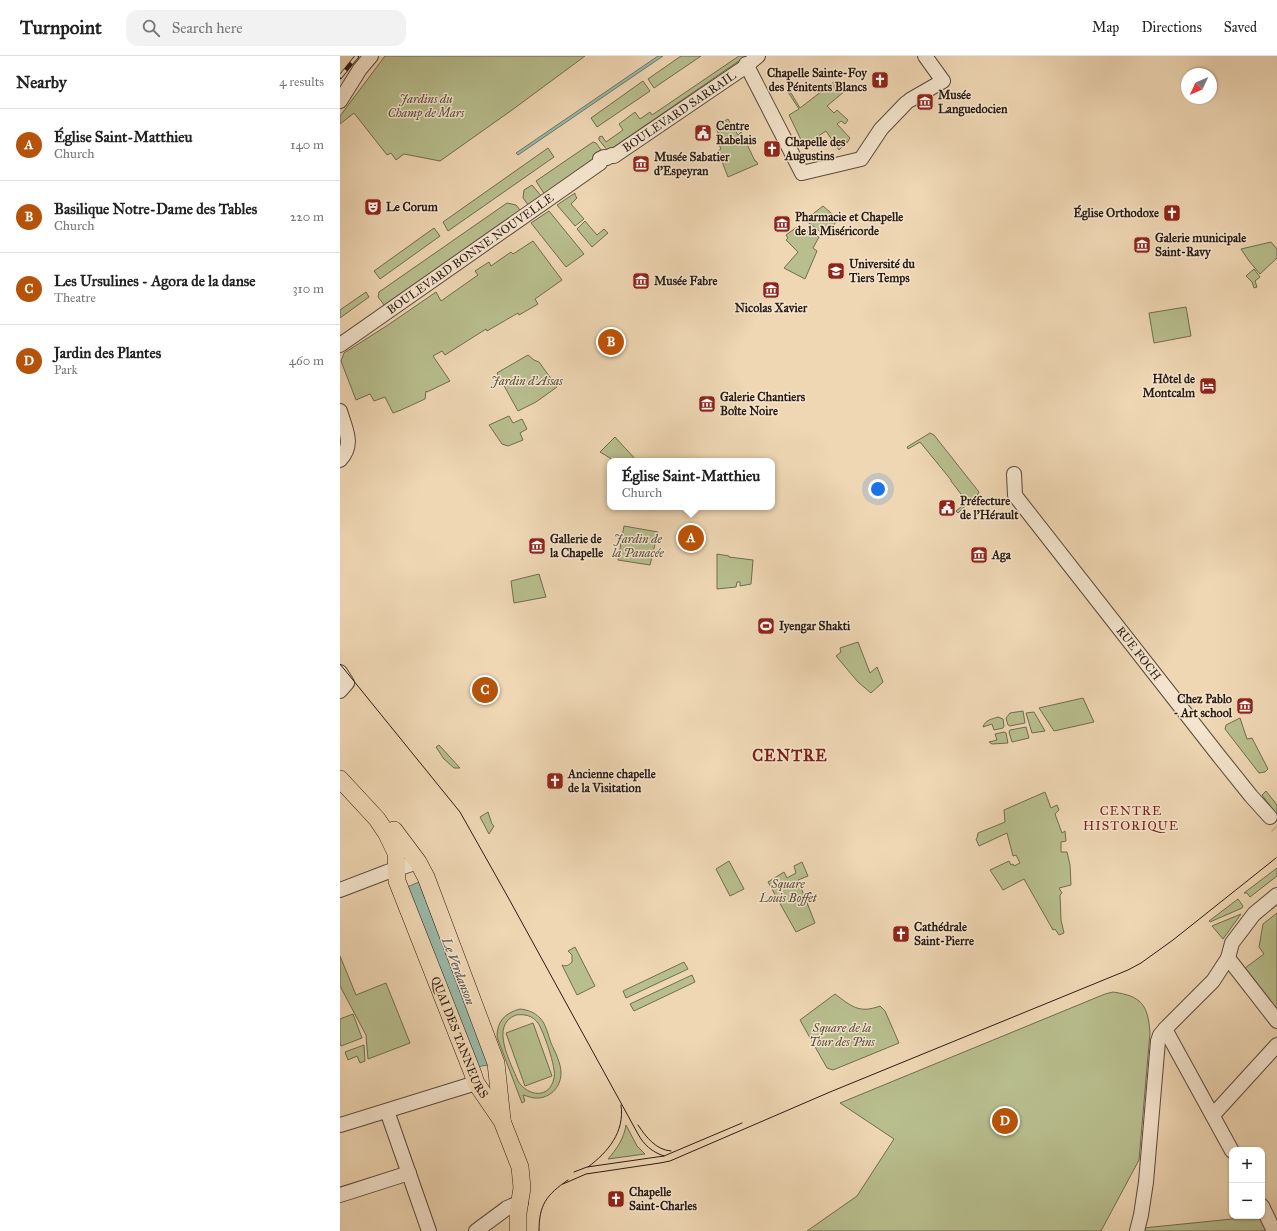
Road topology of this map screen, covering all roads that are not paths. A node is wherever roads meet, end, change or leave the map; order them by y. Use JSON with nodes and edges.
{"nodes":[{"id":1,"x":372,"y":56,"type":"edge"},
{"id":2,"x":925,"y":56,"type":"edge"},
{"id":3,"x":752,"y":60,"type":"edge"},
{"id":4,"x":360,"y":69,"type":"junction"},
{"id":5,"x":340,"y":91,"type":"edge"},
{"id":6,"x":340,"y":101,"type":"edge"},
{"id":7,"x":607,"y":158,"type":"joint"},
{"id":8,"x":340,"y":345,"type":"edge"},
{"id":9,"x":340,"y":411,"type":"edge"},
{"id":10,"x":340,"y":460,"type":"edge"},
{"id":11,"x":1015,"y":480,"type":"dead end"},
{"id":12,"x":340,"y":769,"type":"edge"},
{"id":13,"x":340,"y":779,"type":"edge"},
{"id":14,"x":1273,"y":821,"type":"edge"},
{"id":15,"x":418,"y":862,"type":"junction"},
{"id":16,"x":396,"y":870,"type":"junction"},
{"id":17,"x":340,"y":890,"type":"edge"},
{"id":18,"x":1277,"y":895,"type":"edge"},
{"id":19,"x":1228,"y":958,"type":"junction"},
{"id":20,"x":1277,"y":1021,"type":"edge"},
{"id":21,"x":1165,"y":1029,"type":"junction"},
{"id":22,"x":1277,"y":1045,"type":"edge"},
{"id":23,"x":497,"y":1074,"type":"junction"},
{"id":24,"x":474,"y":1078,"type":"junction"},
{"id":25,"x":388,"y":1110,"type":"junction"},
{"id":26,"x":1213,"y":1115,"type":"junction"},
{"id":27,"x":502,"y":1121,"type":"junction"},
{"id":28,"x":340,"y":1125,"type":"edge"},
{"id":29,"x":1230,"y":1147,"type":"edge"},
{"id":30,"x":409,"y":1173,"type":"junction"},
{"id":31,"x":340,"y":1195,"type":"edge"},
{"id":32,"x":521,"y":1202,"type":"junction"},
{"id":33,"x":1265,"y":1212,"type":"edge"},
{"id":34,"x":429,"y":1231,"type":"edge"},
{"id":35,"x":476,"y":1231,"type":"edge"},
{"id":36,"x":518,"y":1231,"type":"edge"},
{"id":37,"x":1137,"y":1231,"type":"edge"},
{"id":38,"x":1274,"y":1231,"type":"edge"}],
"edges":[{"from":1,"to":4,"type":"street"},
{"from":2,"to":3,"type":"street"},
{"from":3,"to":7,"type":"street","name":"BOULEVARD SARRAIL"},
{"from":4,"to":5,"type":"street"},
{"from":4,"to":6,"type":"street"},
{"from":7,"to":8,"type":"street","name":"BOULEVARD BONNE NOUVELLE"},
{"from":9,"to":10,"type":"street"},
{"from":11,"to":14,"type":"street","name":"RUE FOCH"},
{"from":12,"to":15,"type":"main road"},
{"from":13,"to":16,"type":"main road","name":"QUAI DES TANNEURS"},
{"from":15,"to":16,"type":"street"},
{"from":15,"to":23,"type":"main road"},
{"from":16,"to":17,"type":"street"},
{"from":16,"to":24,"type":"main road","name":"QUAI DES TANNEURS"},
{"from":18,"to":19,"type":"street"},
{"from":19,"to":20,"type":"street"},
{"from":19,"to":21,"type":"street"},
{"from":21,"to":26,"type":"street"},
{"from":21,"to":37,"type":"street"},
{"from":22,"to":26,"type":"street"},
{"from":23,"to":24,"type":"main road"},
{"from":23,"to":27,"type":"main road"},
{"from":24,"to":25,"type":"street"},
{"from":24,"to":27,"type":"main road","name":"QUAI DES TANNEURS"},
{"from":25,"to":28,"type":"street"},
{"from":25,"to":30,"type":"street"},
{"from":26,"to":29,"type":"street"},
{"from":27,"to":32,"type":"main road","name":"QUAI DES TANNEURS"},
{"from":30,"to":31,"type":"street"},
{"from":30,"to":34,"type":"street"},
{"from":32,"to":35,"type":"street"},
{"from":32,"to":36,"type":"main road","name":"QUAI DES TANNEURS"},
{"from":33,"to":38,"type":"street"}]}
